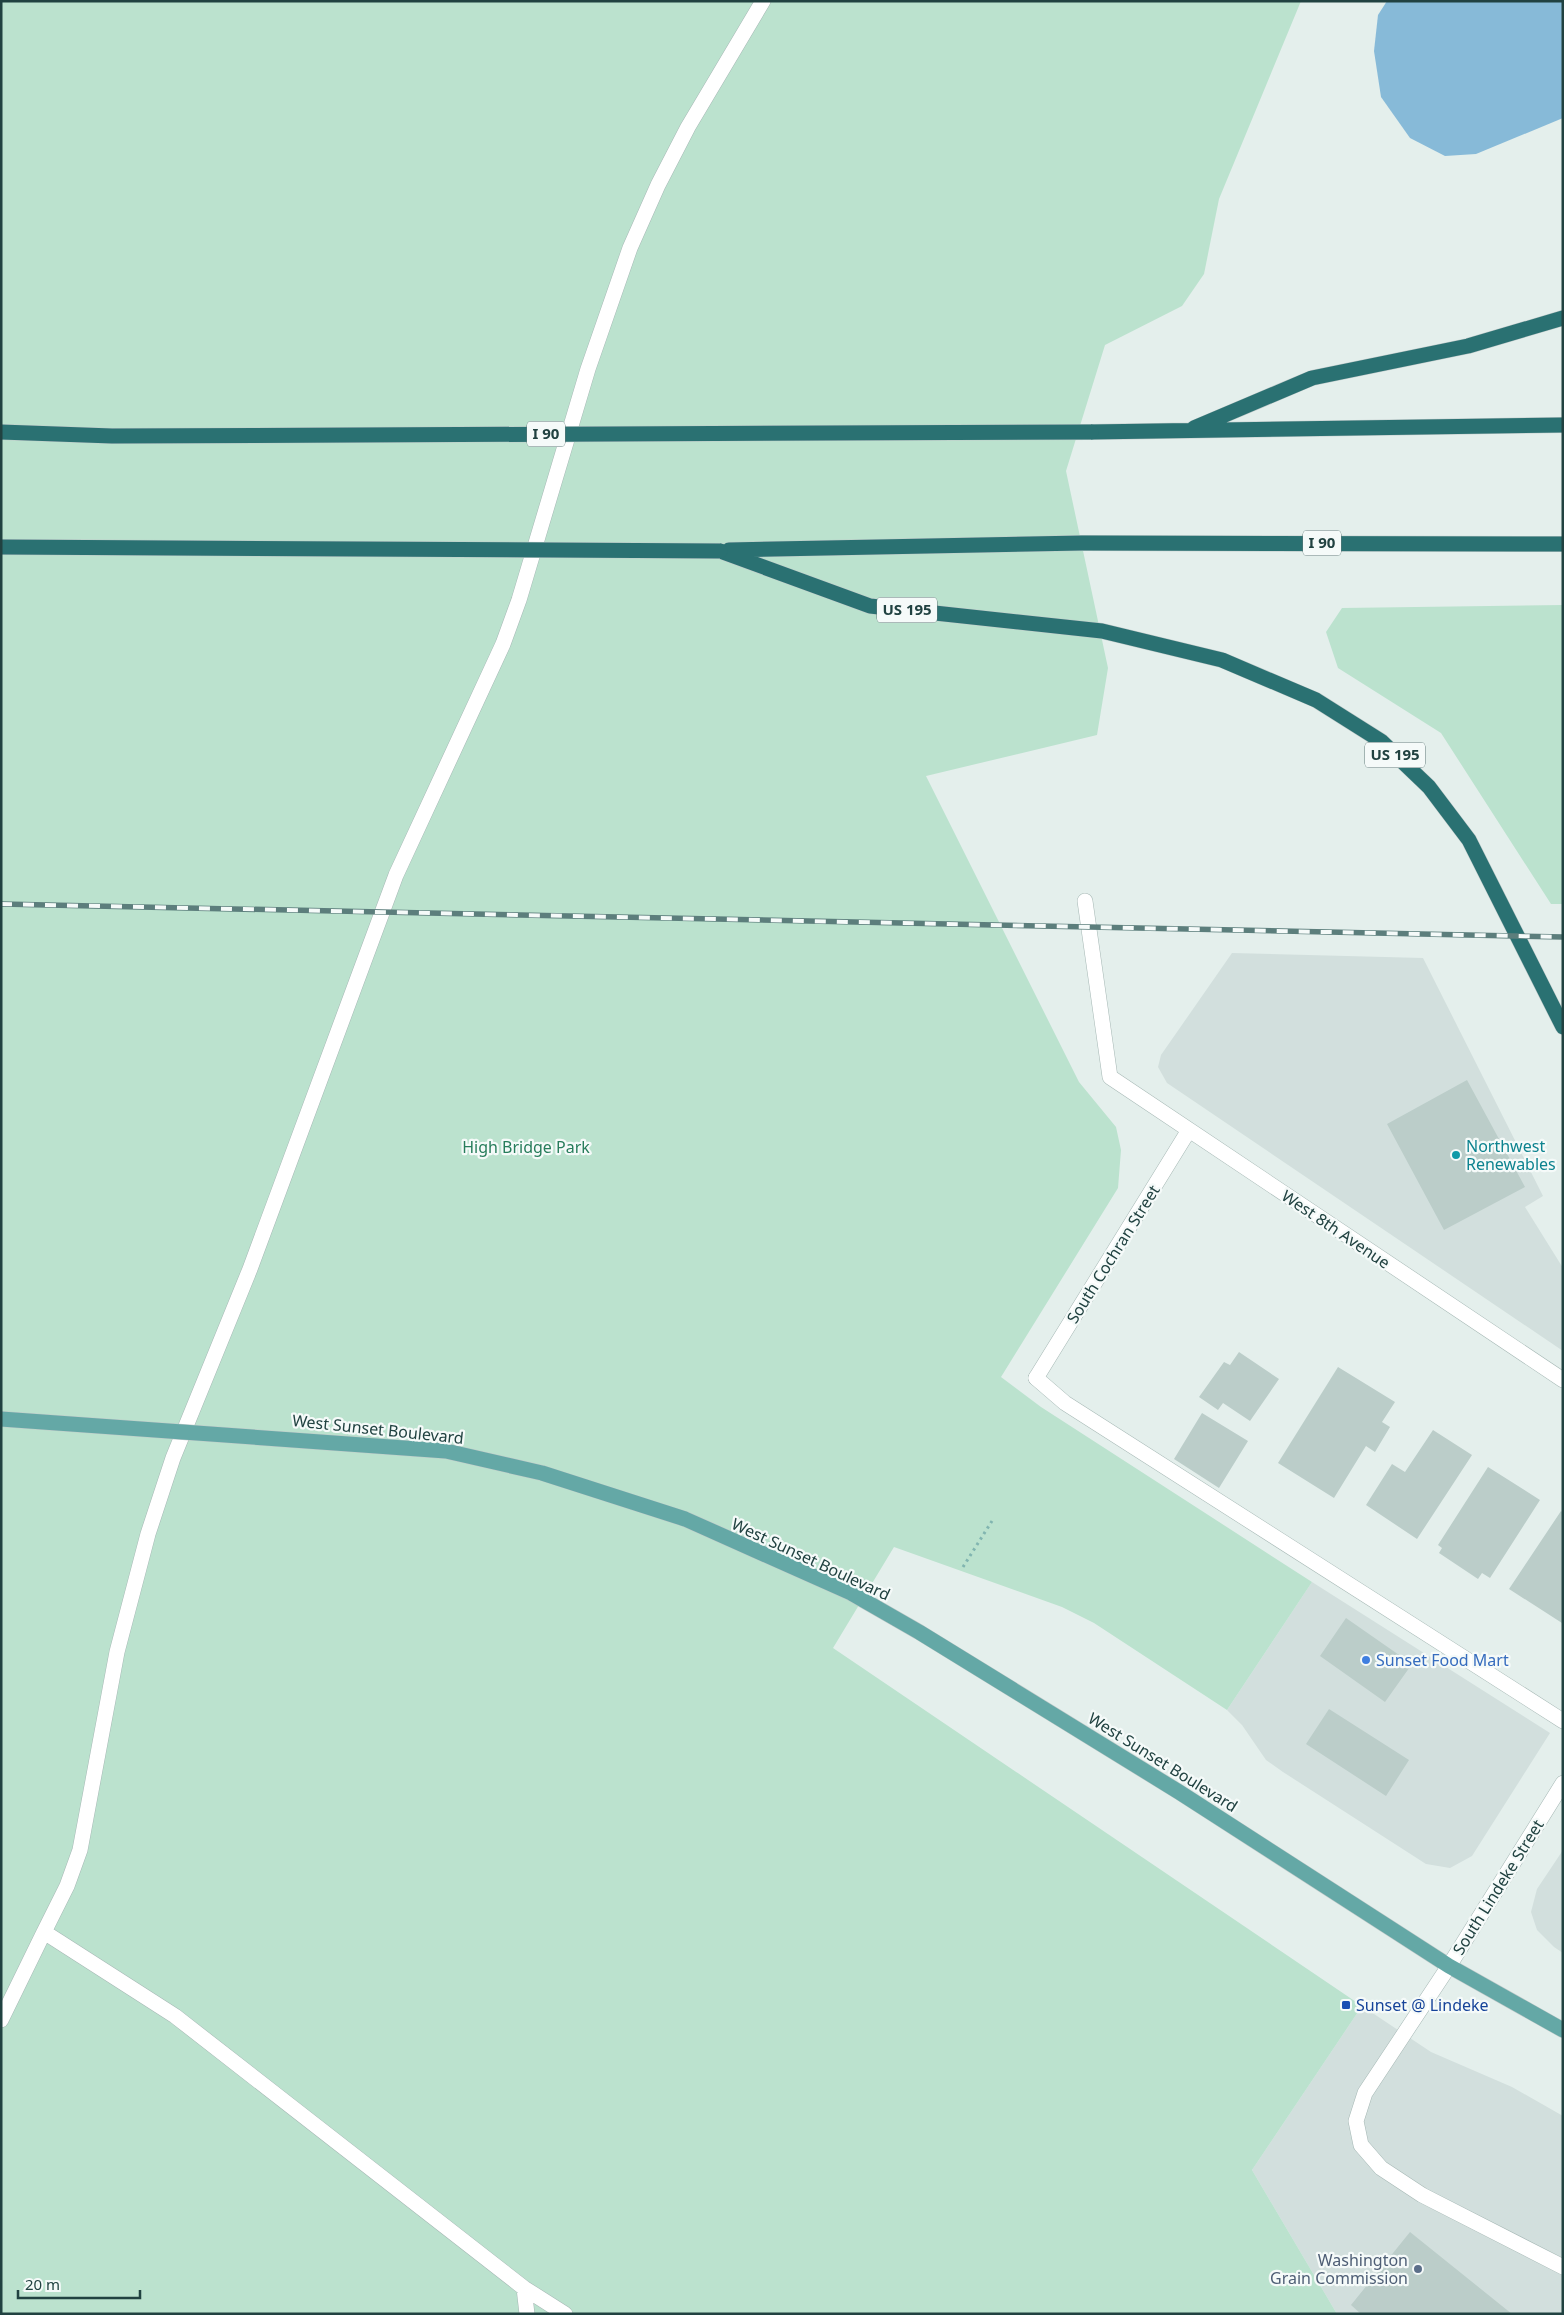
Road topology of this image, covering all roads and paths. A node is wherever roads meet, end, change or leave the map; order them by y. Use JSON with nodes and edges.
{"nodes":[{"id":1,"x":763,"y":1,"type":"edge"},
{"id":2,"x":1563,"y":318,"type":"edge"},
{"id":3,"x":1563,"y":424,"type":"edge"},
{"id":4,"x":1186,"y":431,"type":"junction"},
{"id":5,"x":1,"y":432,"type":"edge"},
{"id":6,"x":1563,"y":544,"type":"edge"},
{"id":7,"x":1,"y":547,"type":"edge"},
{"id":8,"x":720,"y":551,"type":"junction"},
{"id":9,"x":1085,"y":900,"type":"dead end"},
{"id":10,"x":1563,"y":1027,"type":"edge"},
{"id":11,"x":1189,"y":1130,"type":"junction"},
{"id":12,"x":1563,"y":1380,"type":"edge"},
{"id":13,"x":1,"y":1418,"type":"edge"},
{"id":14,"x":992,"y":1521,"type":"dead end"},
{"id":15,"x":963,"y":1567,"type":"dead end"},
{"id":16,"x":1563,"y":1721,"type":"edge"},
{"id":17,"x":1563,"y":1782,"type":"edge"},
{"id":18,"x":44,"y":1932,"type":"junction"},
{"id":19,"x":1449,"y":1966,"type":"junction"},
{"id":20,"x":1,"y":2020,"type":"edge"},
{"id":21,"x":1563,"y":2030,"type":"edge"},
{"id":22,"x":1563,"y":2267,"type":"edge"},
{"id":23,"x":524,"y":2288,"type":"junction"},
{"id":24,"x":527,"y":2314,"type":"edge"},
{"id":25,"x":565,"y":2314,"type":"edge"}],
"edges":[{"from":1,"to":18,"type":"street"},
{"from":2,"to":4,"type":"highway"},
{"from":3,"to":4,"type":"highway","number":"I 90"},
{"from":4,"to":5,"type":"highway","number":"I 90","bridge":true},
{"from":6,"to":8,"type":"highway","number":"I 90"},
{"from":7,"to":8,"type":"highway","number":"I 90","bridge":true},
{"from":8,"to":10,"type":"highway","number":"US 195"},
{"from":9,"to":11,"type":"street","name":"West 8th Avenue"},
{"from":11,"to":12,"type":"street","name":"West 8th Avenue"},
{"from":11,"to":16,"type":"street","name":"South Cochran Street"},
{"from":13,"to":19,"type":"main road","name":"West Sunset Boulevard","bridge":true},
{"from":14,"to":15,"type":"path"},
{"from":17,"to":19,"type":"street","name":"South Lindeke Street"},
{"from":18,"to":20,"type":"street"},
{"from":18,"to":23,"type":"street"},
{"from":19,"to":21,"type":"main road","name":"West Sunset Boulevard"},
{"from":19,"to":22,"type":"street","name":"South Lindeke Street"},
{"from":23,"to":24,"type":"street"},
{"from":23,"to":25,"type":"street"}]}
